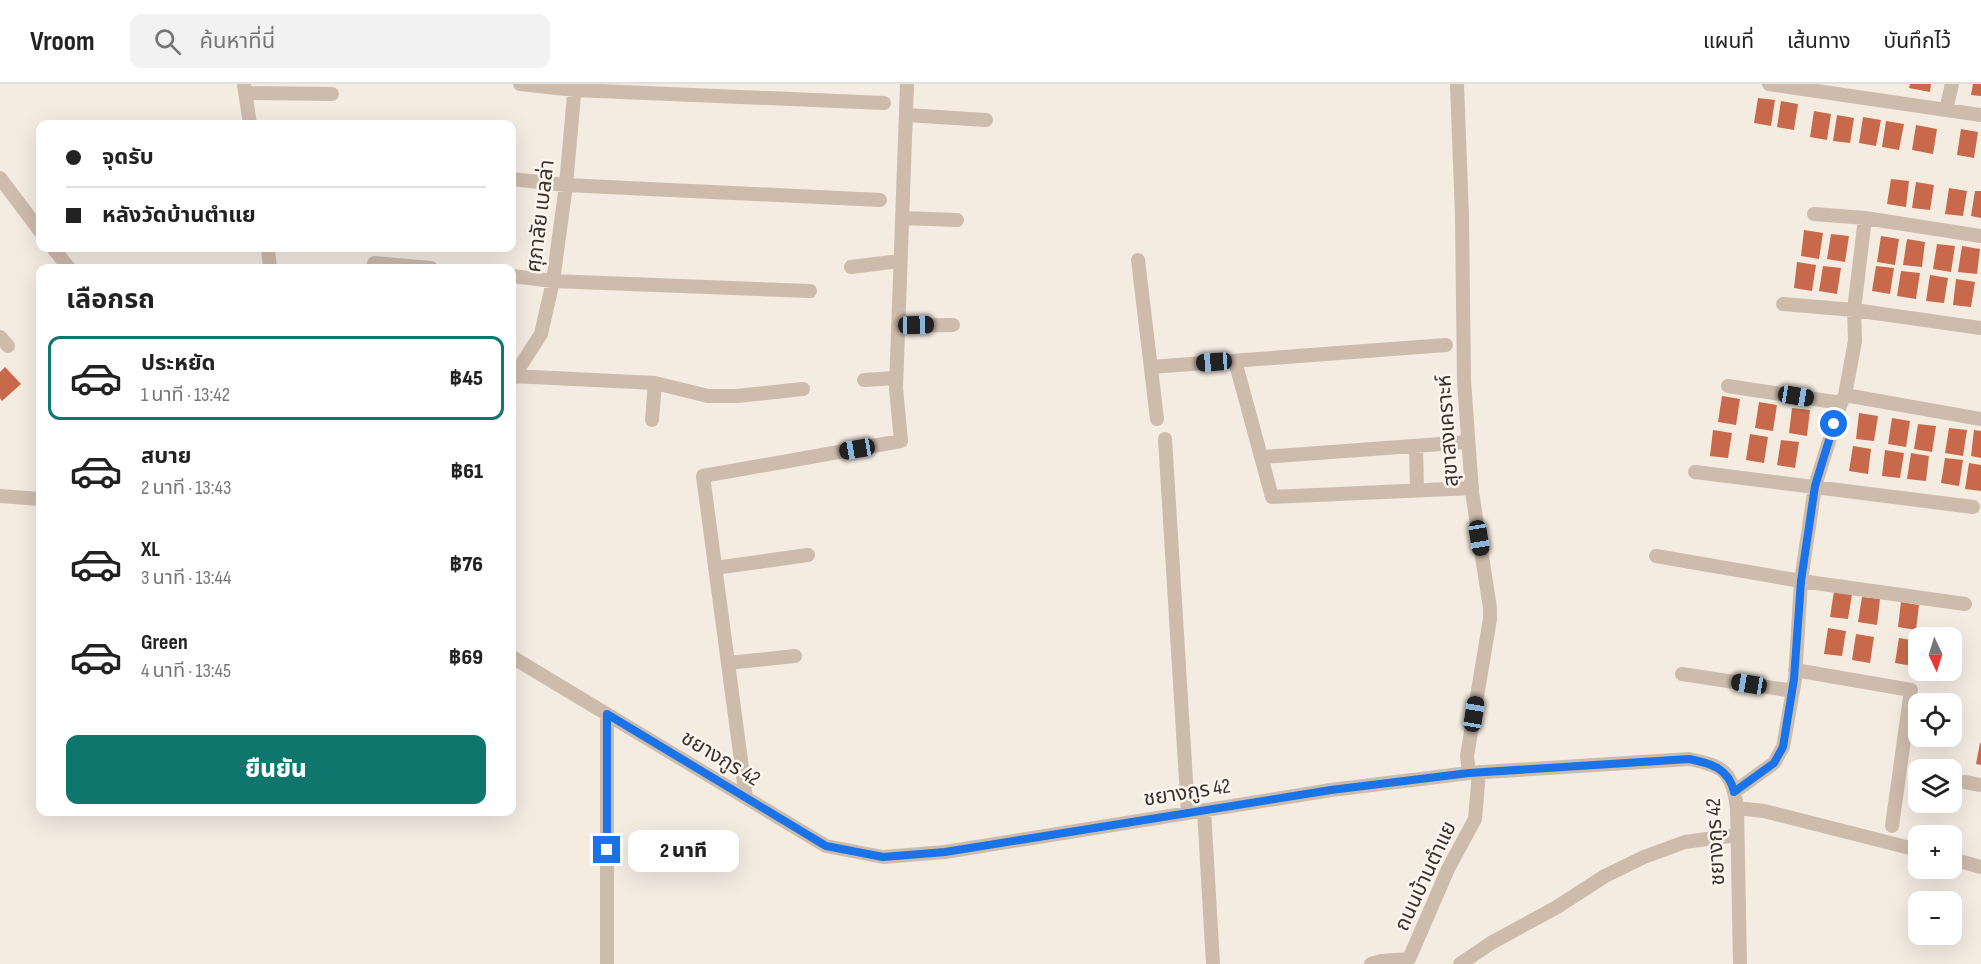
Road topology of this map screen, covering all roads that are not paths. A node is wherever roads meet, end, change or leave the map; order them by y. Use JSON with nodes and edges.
{"nodes":[{"id":1,"x":520,"y":84,"type":"edge"},
{"id":2,"x":907,"y":84,"type":"edge"},
{"id":3,"x":1457,"y":84,"type":"edge"},
{"id":4,"x":1769,"y":84,"type":"edge"},
{"id":5,"x":1952,"y":84,"type":"edge"},
{"id":6,"x":575,"y":87,"type":"edge"},
{"id":7,"x":244,"y":88,"type":"edge"},
{"id":8,"x":332,"y":94,"type":"dead end"},
{"id":9,"x":884,"y":103,"type":"dead end"},
{"id":10,"x":1946,"y":110,"type":"junction"},
{"id":11,"x":906,"y":115,"type":"junction"},
{"id":12,"x":1981,"y":115,"type":"edge"},
{"id":13,"x":249,"y":120,"type":"edge"},
{"id":14,"x":986,"y":120,"type":"dead end"},
{"id":15,"x":0,"y":178,"type":"edge"},
{"id":16,"x":516,"y":179,"type":"edge"},
{"id":17,"x":566,"y":185,"type":"junction"},
{"id":18,"x":880,"y":200,"type":"dead end"},
{"id":19,"x":1814,"y":214,"type":"dead end"},
{"id":20,"x":902,"y":218,"type":"junction"},
{"id":21,"x":1865,"y":218,"type":"junction"},
{"id":22,"x":957,"y":220,"type":"dead end"},
{"id":23,"x":36,"y":226,"type":"edge"},
{"id":24,"x":1981,"y":236,"type":"edge"},
{"id":25,"x":56,"y":252,"type":"edge"},
{"id":26,"x":1138,"y":260,"type":"dead end"},
{"id":27,"x":900,"y":261,"type":"junction"},
{"id":28,"x":374,"y":263,"type":"dead end"},
{"id":29,"x":66,"y":264,"type":"edge"},
{"id":30,"x":385,"y":264,"type":"edge"},
{"id":31,"x":851,"y":267,"type":"dead end"},
{"id":32,"x":516,"y":276,"type":"edge"},
{"id":33,"x":553,"y":281,"type":"junction"},
{"id":34,"x":810,"y":291,"type":"dead end"},
{"id":35,"x":1783,"y":304,"type":"dead end"},
{"id":36,"x":1854,"y":310,"type":"junction"},
{"id":37,"x":953,"y":325,"type":"dead end"},
{"id":38,"x":898,"y":326,"type":"junction"},
{"id":39,"x":1981,"y":328,"type":"edge"},
{"id":40,"x":1446,"y":345,"type":"dead end"},
{"id":41,"x":1235,"y":361,"type":"junction"},
{"id":42,"x":1150,"y":367,"type":"junction"},
{"id":43,"x":516,"y":371,"type":"edge"},
{"id":44,"x":516,"y":377,"type":"edge"},
{"id":45,"x":896,"y":378,"type":"junction"},
{"id":46,"x":864,"y":380,"type":"dead end"},
{"id":47,"x":656,"y":383,"type":"junction"},
{"id":48,"x":1728,"y":386,"type":"dead end"},
{"id":49,"x":803,"y":388,"type":"dead end"},
{"id":50,"x":1843,"y":399,"type":"junction"},
{"id":51,"x":1156,"y":419,"type":"dead end"},
{"id":52,"x":1981,"y":419,"type":"edge"},
{"id":53,"x":652,"y":420,"type":"dead end"},
{"id":54,"x":1165,"y":439,"type":"dead end"},
{"id":55,"x":1468,"y":442,"type":"junction"},
{"id":56,"x":1416,"y":446,"type":"junction"},
{"id":57,"x":1262,"y":457,"type":"junction"},
{"id":58,"x":1695,"y":472,"type":"dead end"},
{"id":59,"x":1815,"y":486,"type":"junction"},
{"id":60,"x":1472,"y":488,"type":"junction"},
{"id":61,"x":1417,"y":490,"type":"junction"},
{"id":62,"x":0,"y":496,"type":"edge"},
{"id":63,"x":36,"y":499,"type":"edge"},
{"id":64,"x":1973,"y":507,"type":"dead end"},
{"id":65,"x":808,"y":555,"type":"dead end"},
{"id":66,"x":1656,"y":555,"type":"dead end"},
{"id":67,"x":716,"y":568,"type":"junction"},
{"id":68,"x":1801,"y":581,"type":"junction"},
{"id":69,"x":1965,"y":604,"type":"dead end"},
{"id":70,"x":795,"y":656,"type":"dead end"},
{"id":71,"x":516,"y":659,"type":"edge"},
{"id":72,"x":728,"y":663,"type":"junction"},
{"id":73,"x":1795,"y":670,"type":"junction"},
{"id":74,"x":1682,"y":674,"type":"dead end"},
{"id":75,"x":1793,"y":691,"type":"junction"},
{"id":76,"x":607,"y":714,"type":"junction"},
{"id":77,"x":1474,"y":772,"type":"junction"},
{"id":78,"x":1965,"y":782,"type":"dead end"},
{"id":79,"x":1981,"y":785,"type":"edge"},
{"id":80,"x":1734,"y":792,"type":"junction"},
{"id":81,"x":746,"y":798,"type":"junction"},
{"id":82,"x":1737,"y":808,"type":"junction"},
{"id":83,"x":1204,"y":810,"type":"junction"},
{"id":84,"x":1188,"y":813,"type":"junction"},
{"id":85,"x":1892,"y":826,"type":"dead end"},
{"id":86,"x":1737,"y":835,"type":"junction"},
{"id":87,"x":1908,"y":847,"type":"edge"},
{"id":88,"x":1962,"y":862,"type":"edge"},
{"id":89,"x":1981,"y":867,"type":"edge"},
{"id":90,"x":607,"y":964,"type":"edge"},
{"id":91,"x":1213,"y":964,"type":"edge"},
{"id":92,"x":1371,"y":964,"type":"edge"},
{"id":93,"x":1460,"y":964,"type":"edge"},
{"id":94,"x":1740,"y":964,"type":"edge"}],
"edges":[{"from":1,"to":6,"type":"street"},
{"from":2,"to":11,"type":"street"},
{"from":3,"to":55,"type":"street","name":"สุขาสงเคราะห์"},
{"from":4,"to":10,"type":"street"},
{"from":5,"to":10,"type":"street"},
{"from":6,"to":9,"type":"street"},
{"from":6,"to":17,"type":"street","name":"ศุภาลัย เบลล่า"},
{"from":7,"to":8,"type":"street"},
{"from":7,"to":13,"type":"street"},
{"from":10,"to":12,"type":"street"},
{"from":11,"to":14,"type":"street"},
{"from":11,"to":20,"type":"street"},
{"from":15,"to":23,"type":"street"},
{"from":16,"to":17,"type":"street"},
{"from":17,"to":18,"type":"street"},
{"from":17,"to":33,"type":"street","name":"ศุภาลัย เบลล่า"},
{"from":19,"to":21,"type":"street"},
{"from":20,"to":22,"type":"street"},
{"from":20,"to":27,"type":"street"},
{"from":21,"to":24,"type":"street"},
{"from":21,"to":36,"type":"street"},
{"from":25,"to":29,"type":"street"},
{"from":26,"to":42,"type":"street"},
{"from":27,"to":31,"type":"street"},
{"from":27,"to":38,"type":"street"},
{"from":28,"to":30,"type":"street"},
{"from":32,"to":33,"type":"street"},
{"from":33,"to":34,"type":"street"},
{"from":33,"to":43,"type":"street","name":"ศุภาลัย เบลล่า"},
{"from":35,"to":36,"type":"street"},
{"from":36,"to":39,"type":"street"},
{"from":36,"to":50,"type":"street"},
{"from":37,"to":38,"type":"street"},
{"from":38,"to":45,"type":"street"},
{"from":40,"to":41,"type":"street"},
{"from":41,"to":42,"type":"street"},
{"from":41,"to":57,"type":"street"},
{"from":42,"to":51,"type":"street"},
{"from":44,"to":47,"type":"street"},
{"from":45,"to":46,"type":"street"},
{"from":45,"to":67,"type":"street"},
{"from":47,"to":49,"type":"street"},
{"from":47,"to":53,"type":"street"},
{"from":48,"to":50,"type":"street"},
{"from":50,"to":52,"type":"street"},
{"from":50,"to":59,"type":"street"},
{"from":54,"to":84,"type":"street"},
{"from":55,"to":56,"type":"street"},
{"from":55,"to":60,"type":"street","name":"สุขาสงเคราะห์"},
{"from":56,"to":57,"type":"street"},
{"from":56,"to":61,"type":"street"},
{"from":57,"to":61,"type":"street"},
{"from":58,"to":59,"type":"street"},
{"from":59,"to":64,"type":"street"},
{"from":59,"to":68,"type":"street"},
{"from":60,"to":61,"type":"street"},
{"from":60,"to":77,"type":"street","name":"สุขาสงเคราะห์"},
{"from":62,"to":63,"type":"street"},
{"from":65,"to":67,"type":"street"},
{"from":66,"to":68,"type":"street"},
{"from":67,"to":72,"type":"street"},
{"from":68,"to":69,"type":"street"},
{"from":68,"to":73,"type":"street"},
{"from":70,"to":72,"type":"street"},
{"from":71,"to":76,"type":"street","name":"ชยางกูร 42"},
{"from":72,"to":81,"type":"street"},
{"from":73,"to":75,"type":"street"},
{"from":73,"to":85,"type":"street"},
{"from":74,"to":75,"type":"street"},
{"from":75,"to":80,"type":"street"},
{"from":76,"to":81,"type":"street","name":"ชยางกูร 42"},
{"from":76,"to":90,"type":"street"},
{"from":77,"to":80,"type":"street","name":"ชยางกูร 42"},
{"from":77,"to":83,"type":"street","name":"ชยางกูร 42"},
{"from":77,"to":92,"type":"street","name":"ถนนบ้านตำแย"},
{"from":78,"to":79,"type":"street"},
{"from":80,"to":82,"type":"street","name":"ชยางกูร 42"},
{"from":81,"to":84,"type":"street","name":"ชยางกูร 42"},
{"from":82,"to":86,"type":"street","name":"ชยางกูร 42"},
{"from":82,"to":87,"type":"street"},
{"from":83,"to":84,"type":"street","name":"ชยางกูร 42"},
{"from":83,"to":91,"type":"street"},
{"from":86,"to":93,"type":"street"},
{"from":86,"to":94,"type":"street","name":"ชยางกูร 42"},
{"from":88,"to":89,"type":"street"}]}
